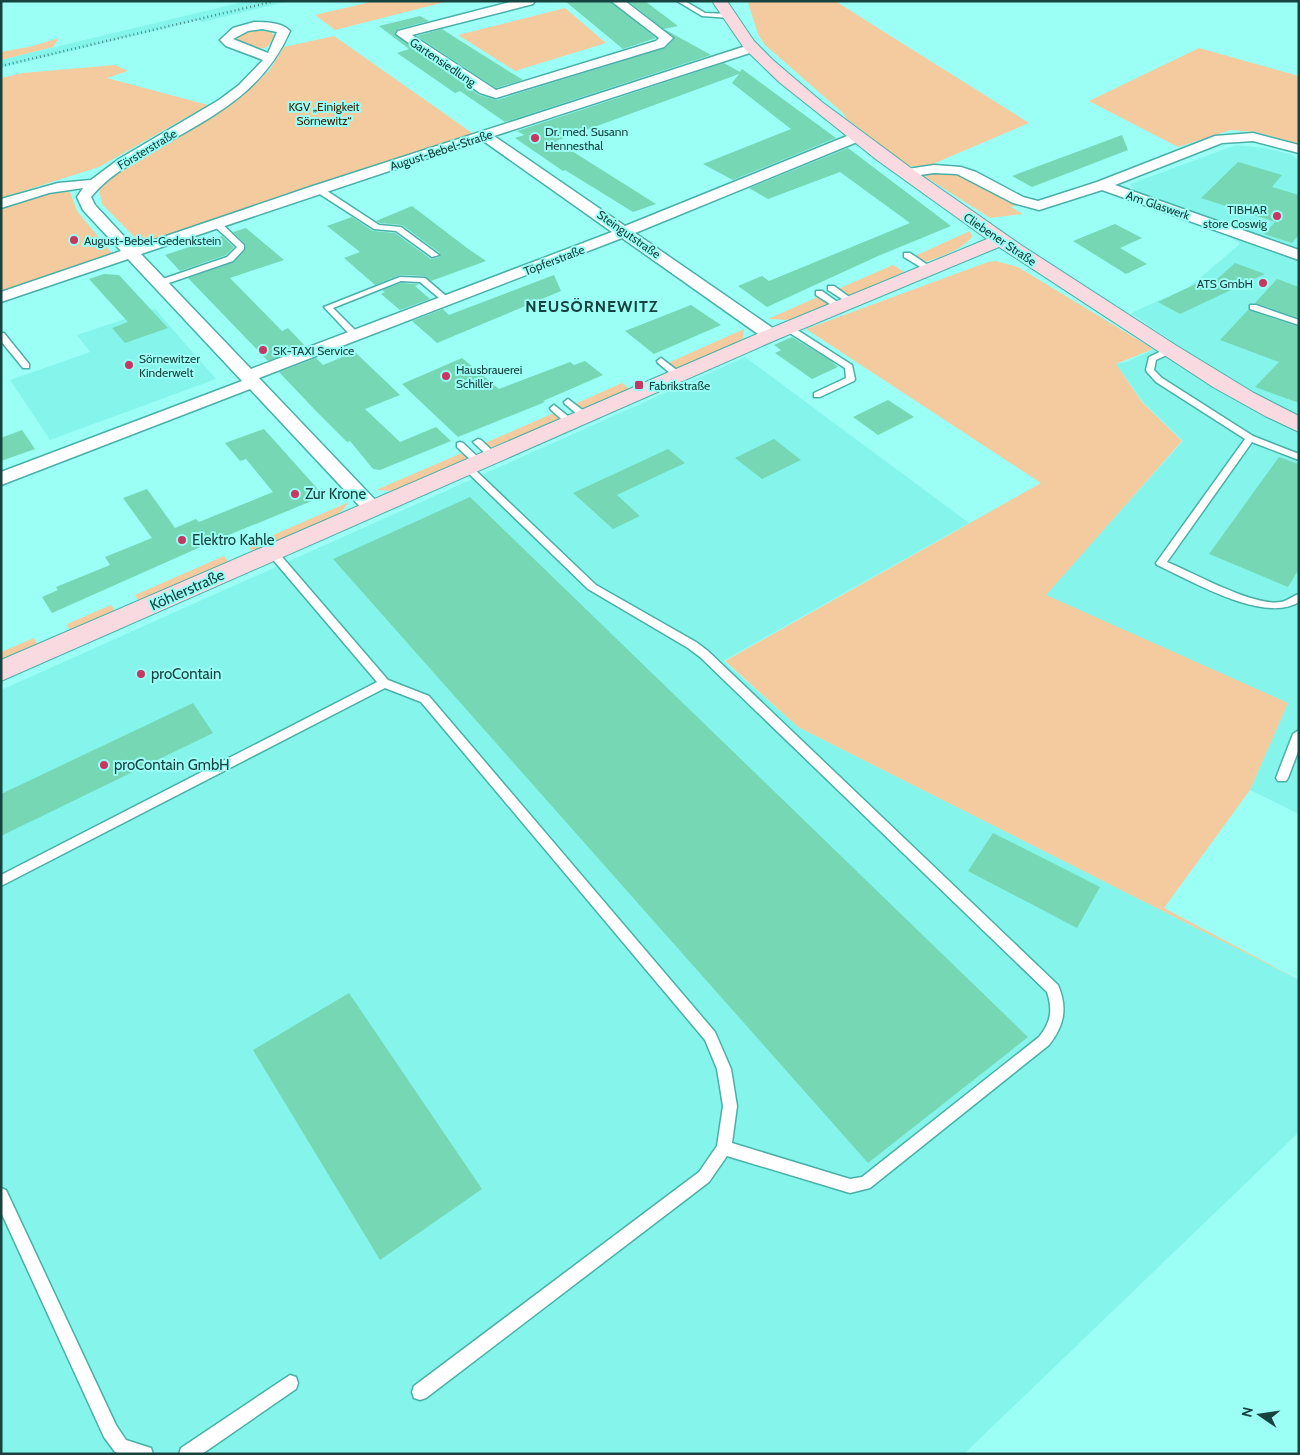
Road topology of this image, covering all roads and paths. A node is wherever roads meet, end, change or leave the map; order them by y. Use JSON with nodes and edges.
{"nodes":[{"id":1,"x":529,"y":1,"type":"edge"},
{"id":2,"x":617,"y":1,"type":"edge"},
{"id":3,"x":680,"y":1,"type":"edge"},
{"id":4,"x":719,"y":1,"type":"edge"},
{"id":5,"x":497,"y":9,"type":"junction"},
{"id":6,"x":730,"y":16,"type":"junction"},
{"id":7,"x":512,"y":18,"type":"dead end"},
{"id":8,"x":752,"y":48,"type":"junction"},
{"id":9,"x":270,"y":58,"type":"dead end"},
{"id":10,"x":565,"y":59,"type":"dead end"},
{"id":11,"x":581,"y":69,"type":"junction"},
{"id":12,"x":619,"y":92,"type":"junction"},
{"id":13,"x":485,"y":136,"type":"junction"},
{"id":14,"x":857,"y":137,"type":"junction"},
{"id":15,"x":1298,"y":149,"type":"edge"},
{"id":16,"x":906,"y":173,"type":"junction"},
{"id":17,"x":93,"y":184,"type":"junction"},
{"id":18,"x":1102,"y":185,"type":"junction"},
{"id":19,"x":318,"y":189,"type":"junction"},
{"id":20,"x":1,"y":204,"type":"edge"},
{"id":21,"x":216,"y":223,"type":"junction"},
{"id":22,"x":625,"y":232,"type":"junction"},
{"id":23,"x":1000,"y":240,"type":"junction"},
{"id":24,"x":131,"y":252,"type":"junction"},
{"id":25,"x":435,"y":255,"type":"dead end"},
{"id":26,"x":907,"y":255,"type":"dead end"},
{"id":27,"x":1299,"y":255,"type":"edge"},
{"id":28,"x":930,"y":268,"type":"junction"},
{"id":29,"x":160,"y":283,"type":"junction"},
{"id":30,"x":830,"y":288,"type":"dead end"},
{"id":31,"x":819,"y":292,"type":"dead end"},
{"id":32,"x":1,"y":297,"type":"edge"},
{"id":33,"x":448,"y":300,"type":"junction"},
{"id":34,"x":845,"y":304,"type":"junction"},
{"id":35,"x":1253,"y":307,"type":"dead end"},
{"id":36,"x":1299,"y":323,"type":"edge"},
{"id":37,"x":780,"y":332,"type":"junction"},
{"id":38,"x":1,"y":335,"type":"edge"},
{"id":39,"x":356,"y":336,"type":"junction"},
{"id":40,"x":1170,"y":350,"type":"junction"},
{"id":41,"x":661,"y":361,"type":"dead end"},
{"id":42,"x":26,"y":366,"type":"dead end"},
{"id":43,"x":679,"y":376,"type":"junction"},
{"id":44,"x":251,"y":379,"type":"junction"},
{"id":45,"x":817,"y":394,"type":"dead end"},
{"id":46,"x":554,"y":408,"type":"dead end"},
{"id":47,"x":575,"y":414,"type":"junction"},
{"id":48,"x":1299,"y":425,"type":"edge"},
{"id":49,"x":1250,"y":438,"type":"junction"},
{"id":50,"x":460,"y":445,"type":"dead end"},
{"id":51,"x":480,"y":457,"type":"junction"},
{"id":52,"x":1299,"y":457,"type":"edge"},
{"id":53,"x":1,"y":479,"type":"edge"},
{"id":54,"x":373,"y":509,"type":"junction"},
{"id":55,"x":273,"y":553,"type":"junction"},
{"id":56,"x":1299,"y":598,"type":"edge"},
{"id":57,"x":1,"y":671,"type":"edge"},
{"id":58,"x":384,"y":683,"type":"junction"},
{"id":59,"x":1299,"y":734,"type":"edge"},
{"id":60,"x":1282,"y":778,"type":"dead end"},
{"id":61,"x":1,"y":881,"type":"edge"},
{"id":62,"x":724,"y":1148,"type":"junction"},
{"id":63,"x":1,"y":1195,"type":"edge"},
{"id":64,"x":290,"y":1382,"type":"dead end"},
{"id":65,"x":420,"y":1392,"type":"dead end"},
{"id":66,"x":145,"y":1454,"type":"edge"},
{"id":67,"x":187,"y":1454,"type":"edge"}],
"edges":[{"from":1,"to":5,"type":"street","name":"Gartensiedlung"},
{"from":2,"to":11,"type":"street","name":"Gartensiedlung"},
{"from":3,"to":6,"type":"lane"},
{"from":4,"to":6,"type":"street","name":"Cliebener Straße"},
{"from":5,"to":7,"type":"street"},
{"from":5,"to":11,"type":"street","name":"Gartensiedlung"},
{"from":6,"to":8,"type":"street","name":"Cliebener Straße"},
{"from":8,"to":12,"type":"street","name":"August-Bebel-Straße"},
{"from":8,"to":14,"type":"street","name":"Cliebener Straße"},
{"from":9,"to":17,"type":"street","name":"Försterstraße"},
{"from":10,"to":11,"type":"street"},
{"from":11,"to":12,"type":"street"},
{"from":12,"to":13,"type":"street","name":"August-Bebel-Straße"},
{"from":13,"to":19,"type":"street","name":"August-Bebel-Straße"},
{"from":13,"to":22,"type":"street","name":"Steingutstraße"},
{"from":14,"to":16,"type":"street","name":"Cliebener Straße"},
{"from":14,"to":22,"type":"street","name":"Töpferstraße"},
{"from":15,"to":18,"type":"street","name":"Am Glaswerk"},
{"from":16,"to":18,"type":"street","name":"Am Glaswerk"},
{"from":16,"to":23,"type":"street","name":"Cliebener Straße"},
{"from":17,"to":20,"type":"street"},
{"from":17,"to":24,"type":"street"},
{"from":18,"to":27,"type":"street","name":"Am Glaswerk"},
{"from":19,"to":21,"type":"street","name":"August-Bebel-Straße"},
{"from":19,"to":25,"type":"lane"},
{"from":21,"to":24,"type":"street","name":"August-Bebel-Straße"},
{"from":21,"to":29,"type":"lane"},
{"from":22,"to":33,"type":"street","name":"Töpferstraße"},
{"from":22,"to":37,"type":"street","name":"Steingutstraße"},
{"from":23,"to":28,"type":"street"},
{"from":23,"to":40,"type":"street","name":"Cliebener Straße"},
{"from":24,"to":29,"type":"street"},
{"from":24,"to":32,"type":"street"},
{"from":26,"to":28,"type":"lane"},
{"from":28,"to":34,"type":"street"},
{"from":29,"to":44,"type":"street"},
{"from":30,"to":34,"type":"lane"},
{"from":31,"to":34,"type":"lane"},
{"from":33,"to":39,"type":"street","name":"Töpferstraße"},
{"from":33,"to":39,"type":"lane"},
{"from":34,"to":37,"type":"street"},
{"from":35,"to":36,"type":"lane"},
{"from":37,"to":43,"type":"street"},
{"from":37,"to":45,"type":"lane"},
{"from":38,"to":42,"type":"lane"},
{"from":39,"to":44,"type":"street","name":"Töpferstraße"},
{"from":40,"to":48,"type":"street","name":"Cliebener Straße"},
{"from":40,"to":49,"type":"lane"},
{"from":41,"to":43,"type":"lane"},
{"from":43,"to":47,"type":"street"},
{"from":44,"to":53,"type":"street"},
{"from":44,"to":54,"type":"street"},
{"from":46,"to":47,"type":"lane"},
{"from":47,"to":51,"type":"street"},
{"from":49,"to":52,"type":"lane"},
{"from":49,"to":56,"type":"lane"},
{"from":50,"to":51,"type":"lane"},
{"from":51,"to":54,"type":"street"},
{"from":51,"to":62,"type":"lane"},
{"from":54,"to":55,"type":"street","name":"Köhlerstraße"},
{"from":55,"to":57,"type":"street","name":"Köhlerstraße"},
{"from":55,"to":58,"type":"lane"},
{"from":58,"to":61,"type":"lane"},
{"from":58,"to":62,"type":"lane"},
{"from":59,"to":60,"type":"lane"},
{"from":62,"to":65,"type":"lane"},
{"from":63,"to":66,"type":"lane"},
{"from":64,"to":67,"type":"lane"}]}
